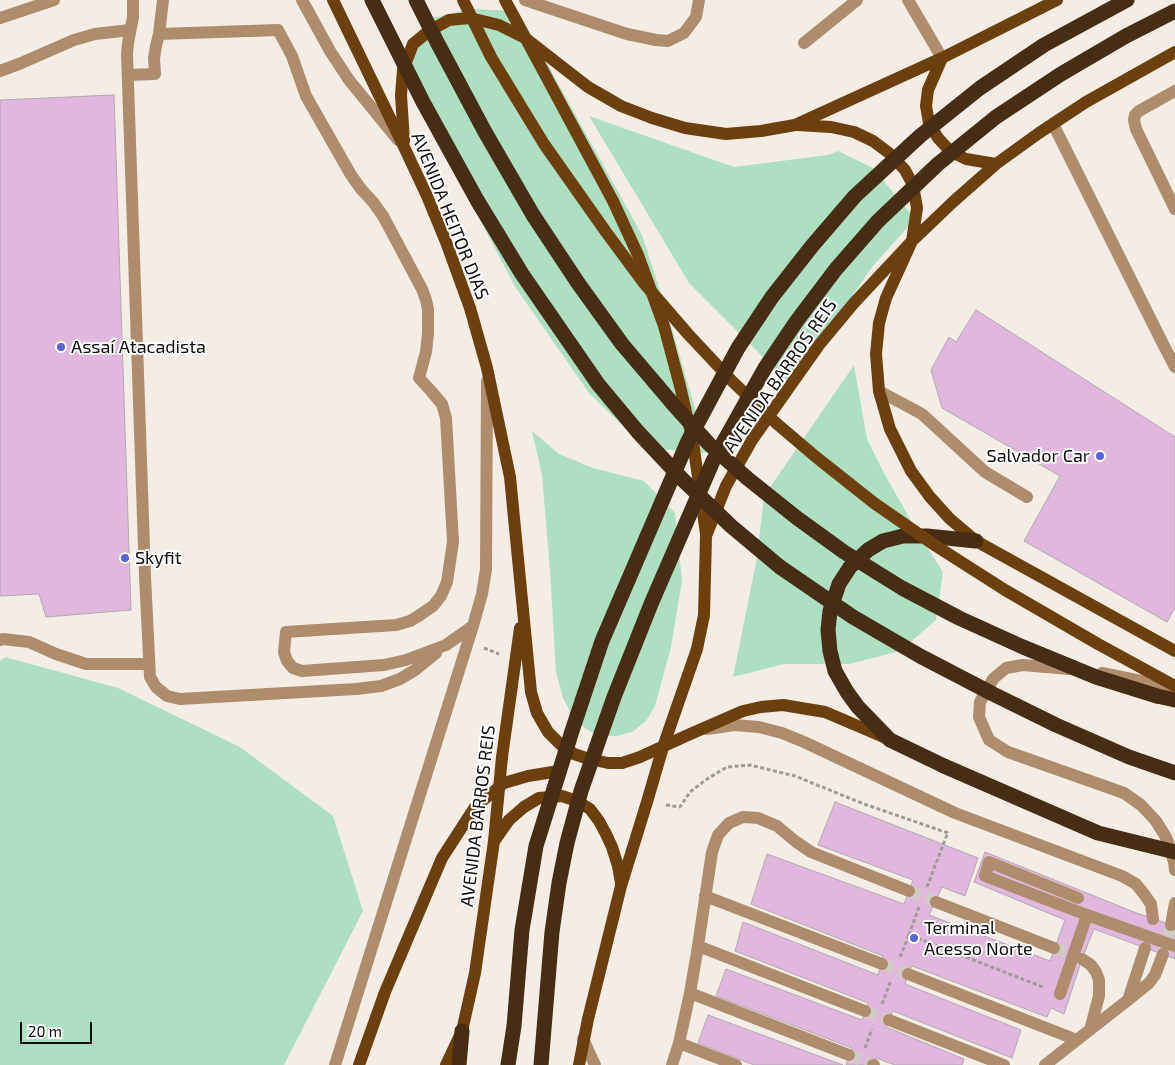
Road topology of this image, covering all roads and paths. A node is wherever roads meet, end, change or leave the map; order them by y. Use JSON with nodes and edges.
{"nodes":[{"id":1,"x":54,"y":0,"type":"edge"},
{"id":2,"x":133,"y":0,"type":"edge"},
{"id":3,"x":163,"y":0,"type":"edge"},
{"id":4,"x":302,"y":0,"type":"edge"},
{"id":5,"x":333,"y":0,"type":"edge"},
{"id":6,"x":372,"y":0,"type":"edge"},
{"id":7,"x":416,"y":0,"type":"edge"},
{"id":8,"x":463,"y":0,"type":"edge"},
{"id":9,"x":505,"y":0,"type":"edge"},
{"id":10,"x":525,"y":0,"type":"edge"},
{"id":11,"x":699,"y":0,"type":"edge"},
{"id":12,"x":858,"y":0,"type":"edge"},
{"id":13,"x":908,"y":0,"type":"edge"},
{"id":14,"x":1057,"y":0,"type":"edge"},
{"id":15,"x":1127,"y":0,"type":"edge"},
{"id":16,"x":1175,"y":11,"type":"edge"},
{"id":17,"x":0,"y":18,"type":"edge"},
{"id":18,"x":130,"y":30,"type":"junction"},
{"id":19,"x":159,"y":34,"type":"junction"},
{"id":20,"x":525,"y":38,"type":"junction"},
{"id":21,"x":804,"y":43,"type":"dead end"},
{"id":22,"x":1175,"y":52,"type":"edge"},
{"id":23,"x":942,"y":58,"type":"junction"},
{"id":24,"x":0,"y":71,"type":"edge"},
{"id":25,"x":128,"y":75,"type":"junction"},
{"id":26,"x":1175,"y":92,"type":"edge"},
{"id":27,"x":1053,"y":124,"type":"junction"},
{"id":28,"x":795,"y":125,"type":"junction"},
{"id":29,"x":405,"y":148,"type":"junction"},
{"id":30,"x":996,"y":164,"type":"junction"},
{"id":31,"x":1175,"y":209,"type":"edge"},
{"id":32,"x":912,"y":240,"type":"junction"},
{"id":33,"x":1175,"y":367,"type":"edge"},
{"id":34,"x":487,"y":368,"type":"junction"},
{"id":35,"x":879,"y":391,"type":"junction"},
{"id":36,"x":1027,"y":497,"type":"dead end"},
{"id":37,"x":706,"y":536,"type":"junction"},
{"id":38,"x":976,"y":541,"type":"junction"},
{"id":39,"x":523,"y":604,"type":"junction"},
{"id":40,"x":473,"y":626,"type":"junction"},
{"id":41,"x":0,"y":640,"type":"edge"},
{"id":42,"x":446,"y":645,"type":"junction"},
{"id":43,"x":486,"y":650,"type":"dead end"},
{"id":44,"x":1175,"y":651,"type":"edge"},
{"id":45,"x":500,"y":654,"type":"dead end"},
{"id":46,"x":149,"y":664,"type":"junction"},
{"id":47,"x":1175,"y":687,"type":"edge"},
{"id":48,"x":1175,"y":700,"type":"edge"},
{"id":49,"x":688,"y":735,"type":"junction"},
{"id":50,"x":890,"y":740,"type":"junction"},
{"id":51,"x":663,"y":747,"type":"junction"},
{"id":52,"x":559,"y":771,"type":"junction"},
{"id":53,"x":1175,"y":773,"type":"edge"},
{"id":54,"x":647,"y":802,"type":"junction"},
{"id":55,"x":948,"y":833,"type":"dead end"},
{"id":56,"x":494,"y":842,"type":"junction"},
{"id":57,"x":1175,"y":852,"type":"edge"},
{"id":58,"x":1175,"y":870,"type":"edge"},
{"id":59,"x":621,"y":886,"type":"junction"},
{"id":60,"x":909,"y":891,"type":"tunnel mouth"},
{"id":61,"x":705,"y":896,"type":"junction"},
{"id":62,"x":1078,"y":898,"type":"dead end"},
{"id":63,"x":936,"y":902,"type":"tunnel mouth"},
{"id":64,"x":1175,"y":904,"type":"edge"},
{"id":65,"x":1087,"y":915,"type":"junction"},
{"id":66,"x":1153,"y":919,"type":"dead end"},
{"id":67,"x":1171,"y":925,"type":"dead end"},
{"id":68,"x":908,"y":935,"type":"dead end"},
{"id":69,"x":698,"y":946,"type":"junction"},
{"id":70,"x":1175,"y":946,"type":"edge"},
{"id":71,"x":1054,"y":948,"type":"tunnel mouth"},
{"id":72,"x":1145,"y":948,"type":"dead end"},
{"id":73,"x":1163,"y":954,"type":"tunnel mouth"},
{"id":74,"x":1082,"y":959,"type":"tunnel mouth"},
{"id":75,"x":899,"y":961,"type":"dead end"},
{"id":76,"x":882,"y":964,"type":"tunnel mouth"},
{"id":77,"x":1006,"y":973,"type":"dead end"},
{"id":78,"x":908,"y":974,"type":"tunnel mouth"},
{"id":79,"x":892,"y":979,"type":"dead end"},
{"id":80,"x":690,"y":993,"type":"junction"},
{"id":81,"x":1060,"y":994,"type":"joint"},
{"id":82,"x":1128,"y":1000,"type":"junction"},
{"id":83,"x":881,"y":1007,"type":"dead end"},
{"id":84,"x":865,"y":1011,"type":"tunnel mouth"},
{"id":85,"x":889,"y":1020,"type":"tunnel mouth"},
{"id":86,"x":874,"y":1025,"type":"dead end"},
{"id":87,"x":1090,"y":1030,"type":"junction"},
{"id":88,"x":462,"y":1031,"type":"junction"},
{"id":89,"x":583,"y":1039,"type":"junction"},
{"id":90,"x":1077,"y":1040,"type":"junction"},
{"id":91,"x":679,"y":1042,"type":"junction"},
{"id":92,"x":864,"y":1051,"type":"dead end"},
{"id":93,"x":849,"y":1055,"type":"tunnel mouth"},
{"id":94,"x":335,"y":1065,"type":"edge"},
{"id":95,"x":359,"y":1065,"type":"edge"},
{"id":96,"x":446,"y":1065,"type":"edge"},
{"id":97,"x":460,"y":1065,"type":"edge"},
{"id":98,"x":508,"y":1065,"type":"edge"},
{"id":99,"x":541,"y":1065,"type":"edge"},
{"id":100,"x":579,"y":1065,"type":"edge"},
{"id":101,"x":595,"y":1065,"type":"edge"},
{"id":102,"x":672,"y":1065,"type":"edge"},
{"id":103,"x":736,"y":1065,"type":"edge"},
{"id":104,"x":1004,"y":1065,"type":"edge"},
{"id":105,"x":1045,"y":1065,"type":"edge"}],
"edges":[{"from":1,"to":17,"type":"street"},
{"from":2,"to":18,"type":"street"},
{"from":3,"to":19,"type":"street"},
{"from":4,"to":29,"type":"street"},
{"from":5,"to":29,"type":"main road","name":"AVENIDA HEITOR DIAS"},
{"from":6,"to":53,"type":"highway","bridge":true},
{"from":7,"to":48,"type":"highway","bridge":true},
{"from":8,"to":47,"type":"main road","bridge":true},
{"from":9,"to":20,"type":"main road"},
{"from":10,"to":11,"type":"street"},
{"from":12,"to":21,"type":"street"},
{"from":13,"to":23,"type":"street"},
{"from":14,"to":23,"type":"main road"},
{"from":15,"to":52,"type":"highway","bridge":true},
{"from":16,"to":99,"type":"highway","bridge":true},
{"from":18,"to":24,"type":"street"},
{"from":18,"to":25,"type":"street"},
{"from":19,"to":25,"type":"street"},
{"from":19,"to":42,"type":"street"},
{"from":20,"to":28,"type":"main road"},
{"from":20,"to":29,"type":"main road"},
{"from":20,"to":37,"type":"main road"},
{"from":22,"to":27,"type":"main road","name":"AVENIDA BARROS REIS"},
{"from":23,"to":28,"type":"main road"},
{"from":23,"to":30,"type":"main road"},
{"from":25,"to":46,"type":"street"},
{"from":26,"to":31,"type":"street"},
{"from":27,"to":30,"type":"main road","name":"AVENIDA BARROS REIS"},
{"from":27,"to":33,"type":"street"},
{"from":28,"to":32,"type":"main road"},
{"from":29,"to":34,"type":"main road","name":"AVENIDA HEITOR DIAS"},
{"from":30,"to":32,"type":"main road","name":"AVENIDA BARROS REIS"},
{"from":32,"to":35,"type":"main road"},
{"from":32,"to":37,"type":"main road","name":"AVENIDA BARROS REIS"},
{"from":34,"to":39,"type":"main road","name":"AVENIDA HEITOR DIAS"},
{"from":34,"to":40,"type":"street"},
{"from":35,"to":36,"type":"street"},
{"from":35,"to":38,"type":"main road"},
{"from":37,"to":51,"type":"main road","name":"AVENIDA BARROS REIS"},
{"from":38,"to":44,"type":"main road"},
{"from":38,"to":50,"type":"highway"},
{"from":39,"to":51,"type":"main road"},
{"from":39,"to":56,"type":"main road","name":"AVENIDA BARROS REIS"},
{"from":40,"to":42,"type":"street"},
{"from":40,"to":94,"type":"street"},
{"from":41,"to":46,"type":"street"},
{"from":42,"to":46,"type":"street"},
{"from":43,"to":45,"type":"path"},
{"from":47,"to":58,"type":"street"},
{"from":49,"to":50,"type":"main road"},
{"from":49,"to":51,"type":"main road"},
{"from":49,"to":66,"type":"street"},
{"from":50,"to":57,"type":"highway","bridge":true},
{"from":51,"to":54,"type":"main road","name":"AVENIDA BARROS REIS"},
{"from":52,"to":95,"type":"main road","bridge":true},
{"from":52,"to":98,"type":"highway","bridge":true},
{"from":54,"to":55,"type":"path"},
{"from":54,"to":59,"type":"main road","name":"AVENIDA BARROS REIS"},
{"from":56,"to":59,"type":"main road"},
{"from":56,"to":88,"type":"main road","name":"AVENIDA BARROS REIS"},
{"from":59,"to":89,"type":"main road","name":"AVENIDA BARROS REIS"},
{"from":60,"to":61,"type":"street"},
{"from":61,"to":69,"type":"street"},
{"from":61,"to":76,"type":"street"},
{"from":62,"to":65,"type":"street"},
{"from":63,"to":71,"type":"street"},
{"from":64,"to":67,"type":"street"},
{"from":65,"to":70,"type":"street","bridge":true},
{"from":65,"to":81,"type":"street","bridge":true},
{"from":68,"to":75,"type":"path"},
{"from":69,"to":80,"type":"street"},
{"from":69,"to":84,"type":"street"},
{"from":72,"to":82,"type":"street"},
{"from":73,"to":82,"type":"street"},
{"from":74,"to":87,"type":"street"},
{"from":77,"to":81,"type":"path"},
{"from":78,"to":90,"type":"street"},
{"from":79,"to":83,"type":"path"},
{"from":80,"to":91,"type":"street"},
{"from":80,"to":93,"type":"street"},
{"from":82,"to":87,"type":"street"},
{"from":85,"to":104,"type":"street"},
{"from":86,"to":92,"type":"path"},
{"from":87,"to":90,"type":"street"},
{"from":88,"to":96,"type":"main road","name":"AVENIDA BARROS REIS"},
{"from":88,"to":97,"type":"highway"},
{"from":89,"to":100,"type":"main road","name":"AVENIDA BARROS REIS"},
{"from":89,"to":101,"type":"street"},
{"from":90,"to":105,"type":"street"},
{"from":91,"to":102,"type":"street"},
{"from":91,"to":103,"type":"street"}]}
